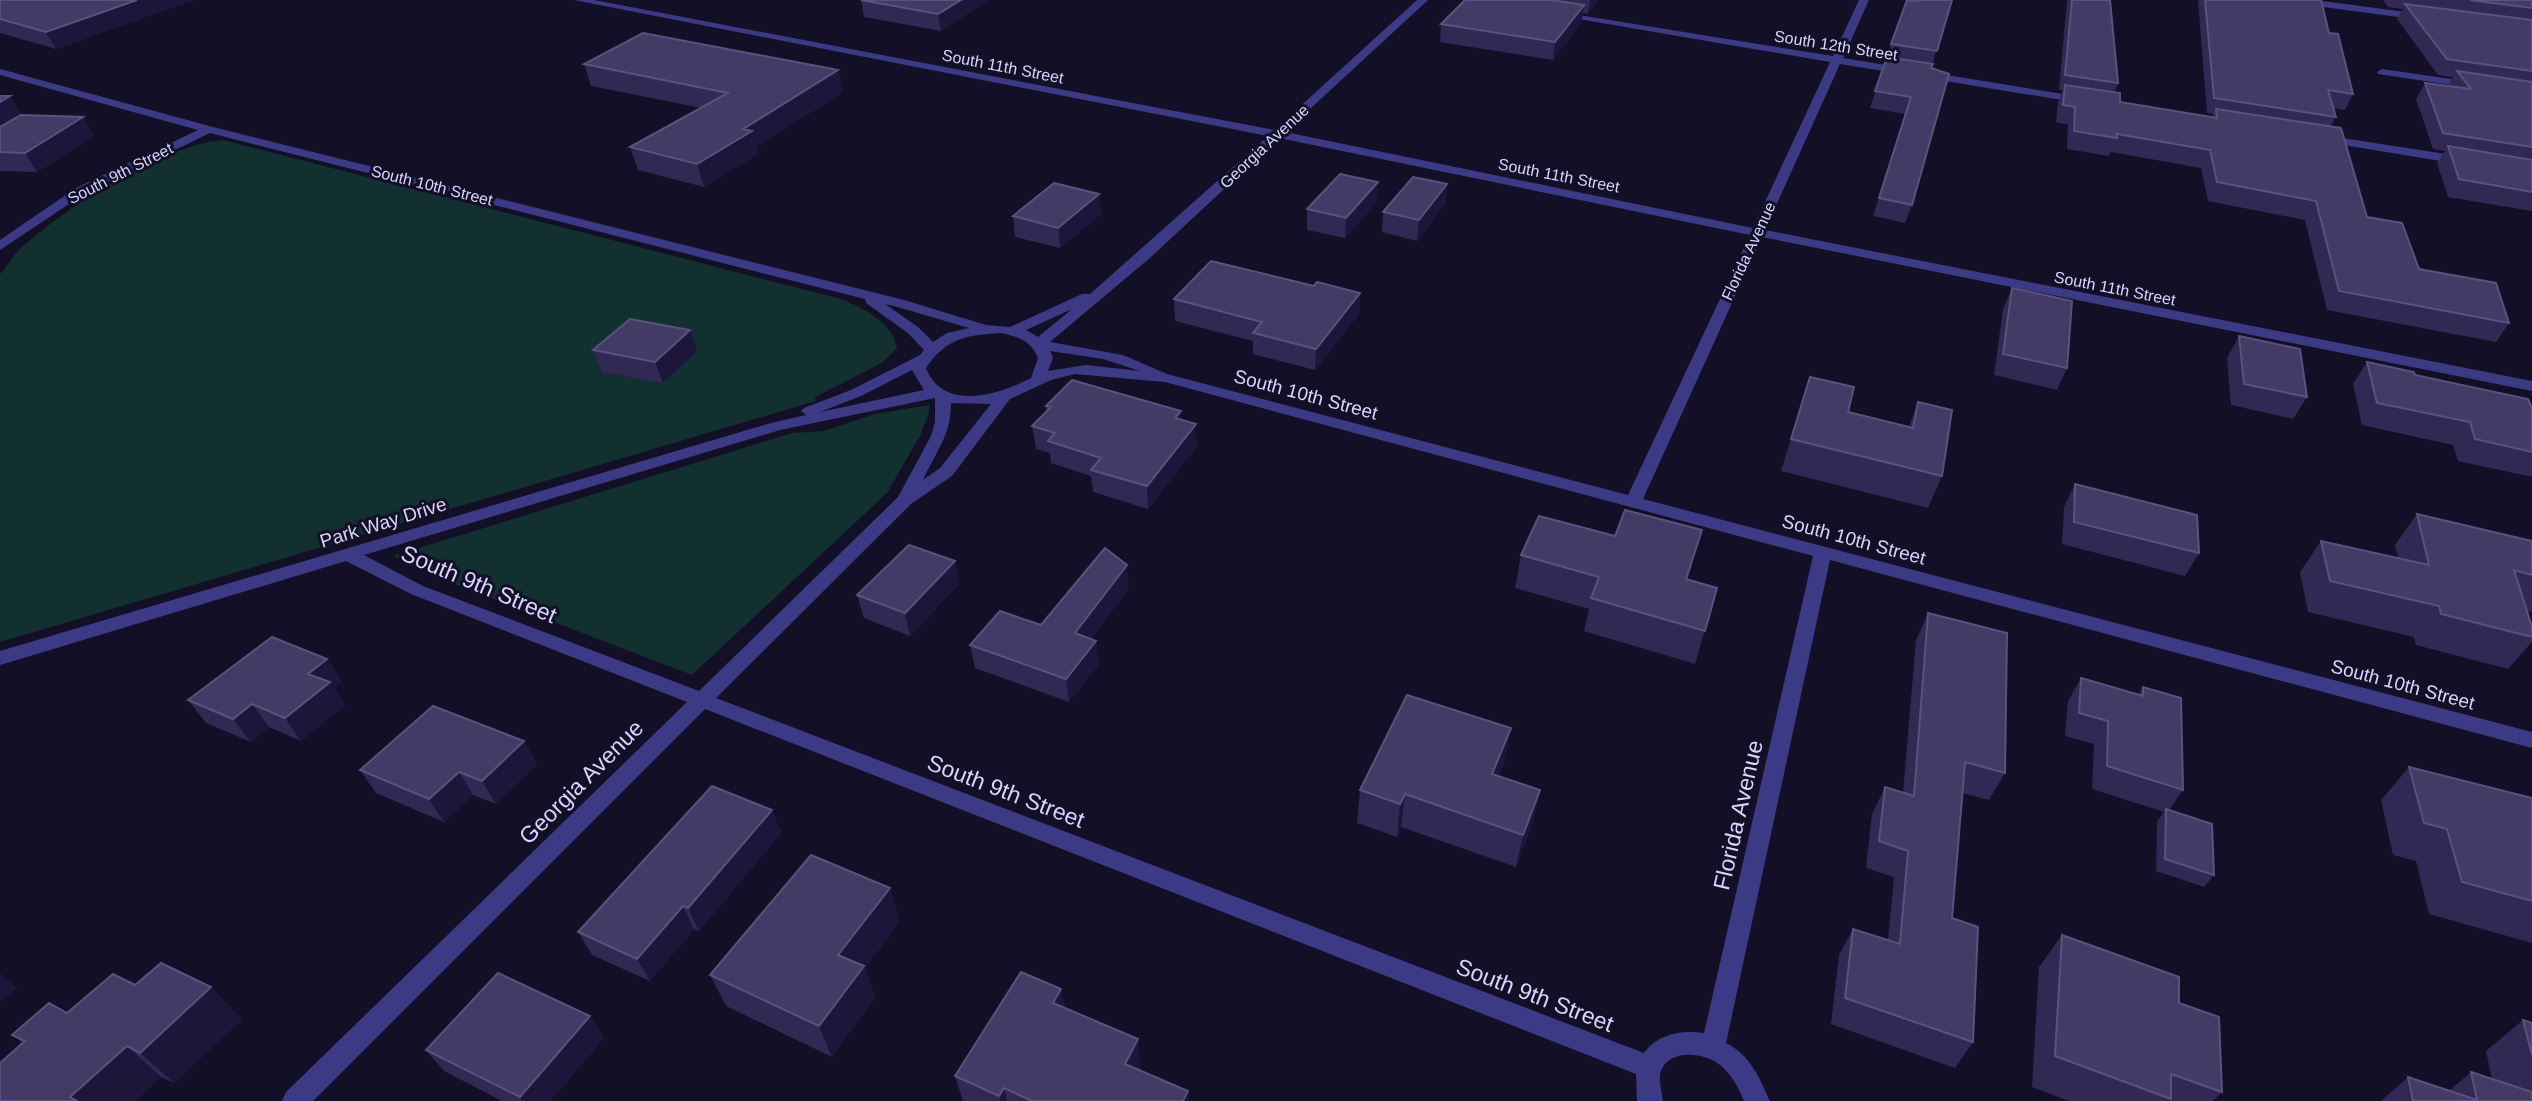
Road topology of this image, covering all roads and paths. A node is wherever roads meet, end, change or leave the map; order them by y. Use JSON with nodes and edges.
{"nodes":[{"id":1,"x":579,"y":0,"type":"edge"},
{"id":2,"x":657,"y":0,"type":"edge"},
{"id":3,"x":1423,"y":0,"type":"edge"},
{"id":4,"x":1864,"y":0,"type":"edge"},
{"id":5,"x":2293,"y":0,"type":"edge"},
{"id":6,"x":634,"y":11,"type":"junction"},
{"id":7,"x":1549,"y":13,"type":"edge"},
{"id":8,"x":2439,"y":19,"type":"edge"},
{"id":9,"x":1836,"y":61,"type":"junction"},
{"id":10,"x":0,"y":72,"type":"edge"},
{"id":11,"x":2382,"y":72,"type":"dead end"},
{"id":12,"x":2491,"y":88,"type":"edge"},
{"id":13,"x":2095,"y":102,"type":"edge"},
{"id":14,"x":209,"y":129,"type":"junction"},
{"id":15,"x":1278,"y":135,"type":"junction"},
{"id":16,"x":2314,"y":137,"type":"edge"},
{"id":17,"x":2477,"y":163,"type":"edge"},
{"id":18,"x":1758,"y":231,"type":"junction"},
{"id":19,"x":0,"y":246,"type":"edge"},
{"id":20,"x":1103,"y":289,"type":"junction"},
{"id":21,"x":866,"y":296,"type":"junction"},
{"id":22,"x":991,"y":328,"type":"junction"},
{"id":23,"x":1014,"y":330,"type":"junction"},
{"id":24,"x":1041,"y":344,"type":"junction"},
{"id":25,"x":927,"y":354,"type":"junction"},
{"id":26,"x":1038,"y":378,"type":"junction"},
{"id":27,"x":1166,"y":378,"type":"junction"},
{"id":28,"x":2532,"y":386,"type":"edge"},
{"id":29,"x":939,"y":394,"type":"junction"},
{"id":30,"x":1006,"y":396,"type":"junction"},
{"id":31,"x":777,"y":426,"type":"junction"},
{"id":32,"x":905,"y":500,"type":"junction"},
{"id":33,"x":1633,"y":503,"type":"junction"},
{"id":34,"x":1824,"y":552,"type":"junction"},
{"id":35,"x":347,"y":554,"type":"junction"},
{"id":36,"x":0,"y":658,"type":"edge"},
{"id":37,"x":701,"y":701,"type":"junction"},
{"id":38,"x":2532,"y":740,"type":"edge"},
{"id":39,"x":1713,"y":1047,"type":"junction"},
{"id":40,"x":1649,"y":1068,"type":"junction"},
{"id":41,"x":295,"y":1101,"type":"edge"},
{"id":42,"x":1650,"y":1101,"type":"edge"},
{"id":43,"x":1757,"y":1101,"type":"edge"}],
"edges":[{"from":1,"to":6,"type":"street","name":"South 11th Street"},
{"from":2,"to":6,"type":"street"},
{"from":3,"to":15,"type":"street","name":"Georgia Avenue"},
{"from":4,"to":9,"type":"street","name":"Florida Avenue"},
{"from":5,"to":8,"type":"street"},
{"from":6,"to":15,"type":"street","name":"South 11th Street"},
{"from":7,"to":9,"type":"street","name":"South 12th Street"},
{"from":9,"to":13,"type":"street","name":"South 12th Street"},
{"from":9,"to":18,"type":"street","name":"Florida Avenue"},
{"from":10,"to":14,"type":"street","name":"South 10th Street"},
{"from":11,"to":12,"type":"street"},
{"from":14,"to":19,"type":"street","name":"South 9th Street"},
{"from":14,"to":21,"type":"street","name":"South 10th Street"},
{"from":15,"to":18,"type":"street","name":"South 11th Street"},
{"from":15,"to":20,"type":"street","name":"Georgia Avenue"},
{"from":16,"to":17,"type":"street"},
{"from":18,"to":28,"type":"street","name":"South 11th Street"},
{"from":18,"to":33,"type":"street","name":"Florida Avenue"},
{"from":20,"to":23,"type":"street","name":"Georgia Avenue"},
{"from":20,"to":24,"type":"street","name":"Georgia Avenue"},
{"from":21,"to":22,"type":"street","name":"South 10th Street"},
{"from":21,"to":25,"type":"street","name":"South 10th Street"},
{"from":22,"to":23,"type":"street"},
{"from":22,"to":25,"type":"street","name":"Park Way Drive"},
{"from":23,"to":24,"type":"street","name":"South 10th Street"},
{"from":24,"to":26,"type":"street"},
{"from":24,"to":27,"type":"street","name":"South 10th Street"},
{"from":25,"to":29,"type":"street"},
{"from":25,"to":31,"type":"street","name":"Park Way Drive"},
{"from":26,"to":27,"type":"street","name":"South 10th Street"},
{"from":26,"to":30,"type":"street","name":"South 10th Street"},
{"from":27,"to":33,"type":"street","name":"South 10th Street"},
{"from":29,"to":30,"type":"street","name":"Park Way Drive"},
{"from":29,"to":31,"type":"street","name":"Park Way Drive"},
{"from":29,"to":32,"type":"street","name":"Georgia Avenue"},
{"from":30,"to":32,"type":"street","name":"Georgia Avenue"},
{"from":31,"to":35,"type":"street","name":"Park Way Drive"},
{"from":32,"to":37,"type":"street","name":"Georgia Avenue"},
{"from":33,"to":34,"type":"street","name":"South 10th Street"},
{"from":34,"to":38,"type":"street","name":"South 10th Street"},
{"from":34,"to":39,"type":"street","name":"Florida Avenue"},
{"from":35,"to":36,"type":"street","name":"Park Way Drive"},
{"from":35,"to":37,"type":"street","name":"South 9th Street"},
{"from":37,"to":40,"type":"street","name":"South 9th Street"},
{"from":37,"to":41,"type":"street","name":"Georgia Avenue"},
{"from":39,"to":40,"type":"street"},
{"from":39,"to":43,"type":"street"},
{"from":40,"to":42,"type":"street"}]}
